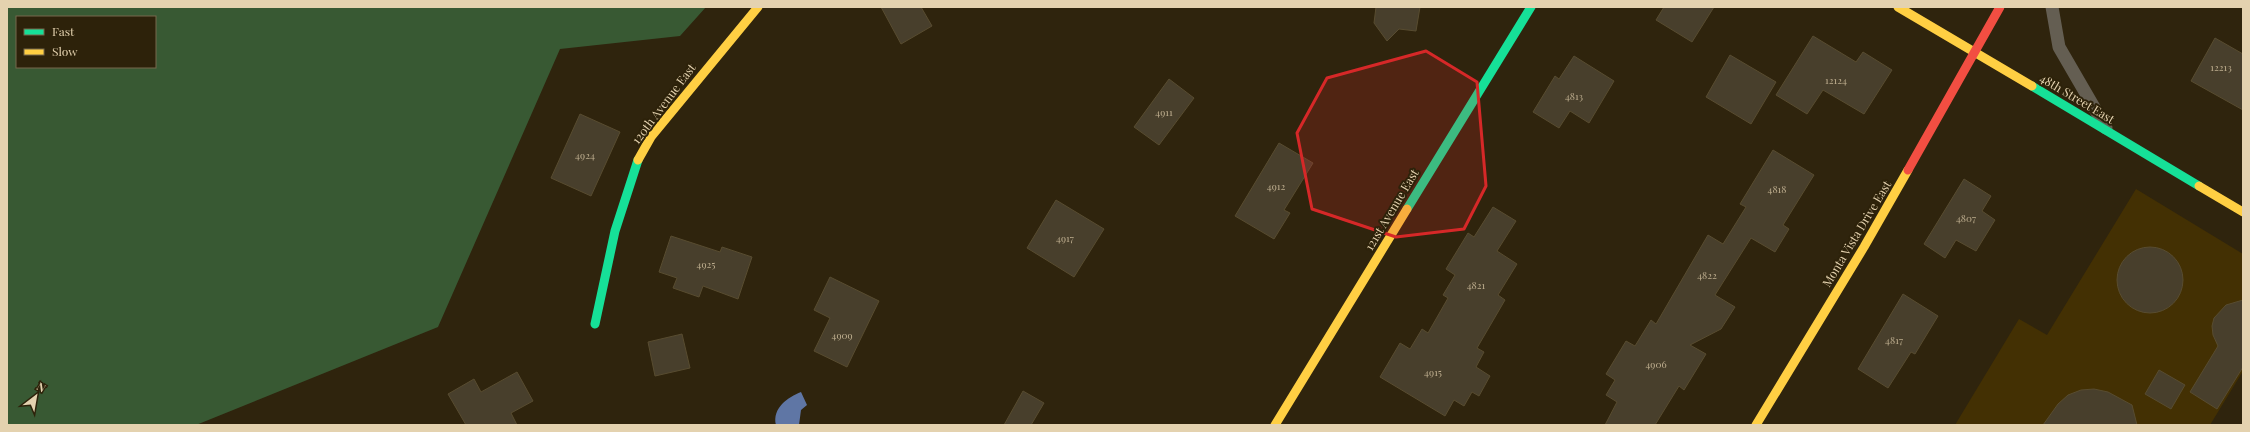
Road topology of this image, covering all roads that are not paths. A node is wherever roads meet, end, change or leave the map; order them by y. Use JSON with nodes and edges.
{"nodes":[{"id":1,"x":758,"y":7,"type":"edge"},
{"id":2,"x":1531,"y":7,"type":"edge"},
{"id":3,"x":1898,"y":7,"type":"edge"},
{"id":4,"x":2000,"y":7,"type":"edge"},
{"id":5,"x":2052,"y":7,"type":"edge"},
{"id":6,"x":1974,"y":52,"type":"junction"},
{"id":7,"x":2108,"y":132,"type":"junction"},
{"id":8,"x":2243,"y":212,"type":"edge"},
{"id":9,"x":595,"y":324,"type":"dead end"},
{"id":10,"x":1275,"y":425,"type":"edge"},
{"id":11,"x":1756,"y":425,"type":"edge"}],
"edges":[{"from":1,"to":9,"type":"street","name":"120th Avenue East"},
{"from":2,"to":10,"type":"street","name":"121st Avenue East"},
{"from":3,"to":6,"type":"street","name":"48th Street East"},
{"from":4,"to":6,"type":"street","name":"Monta Vista Drive East"},
{"from":5,"to":7,"type":"lane"},
{"from":6,"to":7,"type":"street","name":"48th Street East"},
{"from":6,"to":11,"type":"street","name":"Monta Vista Drive East"},
{"from":7,"to":8,"type":"street","name":"48th Street East"}]}
